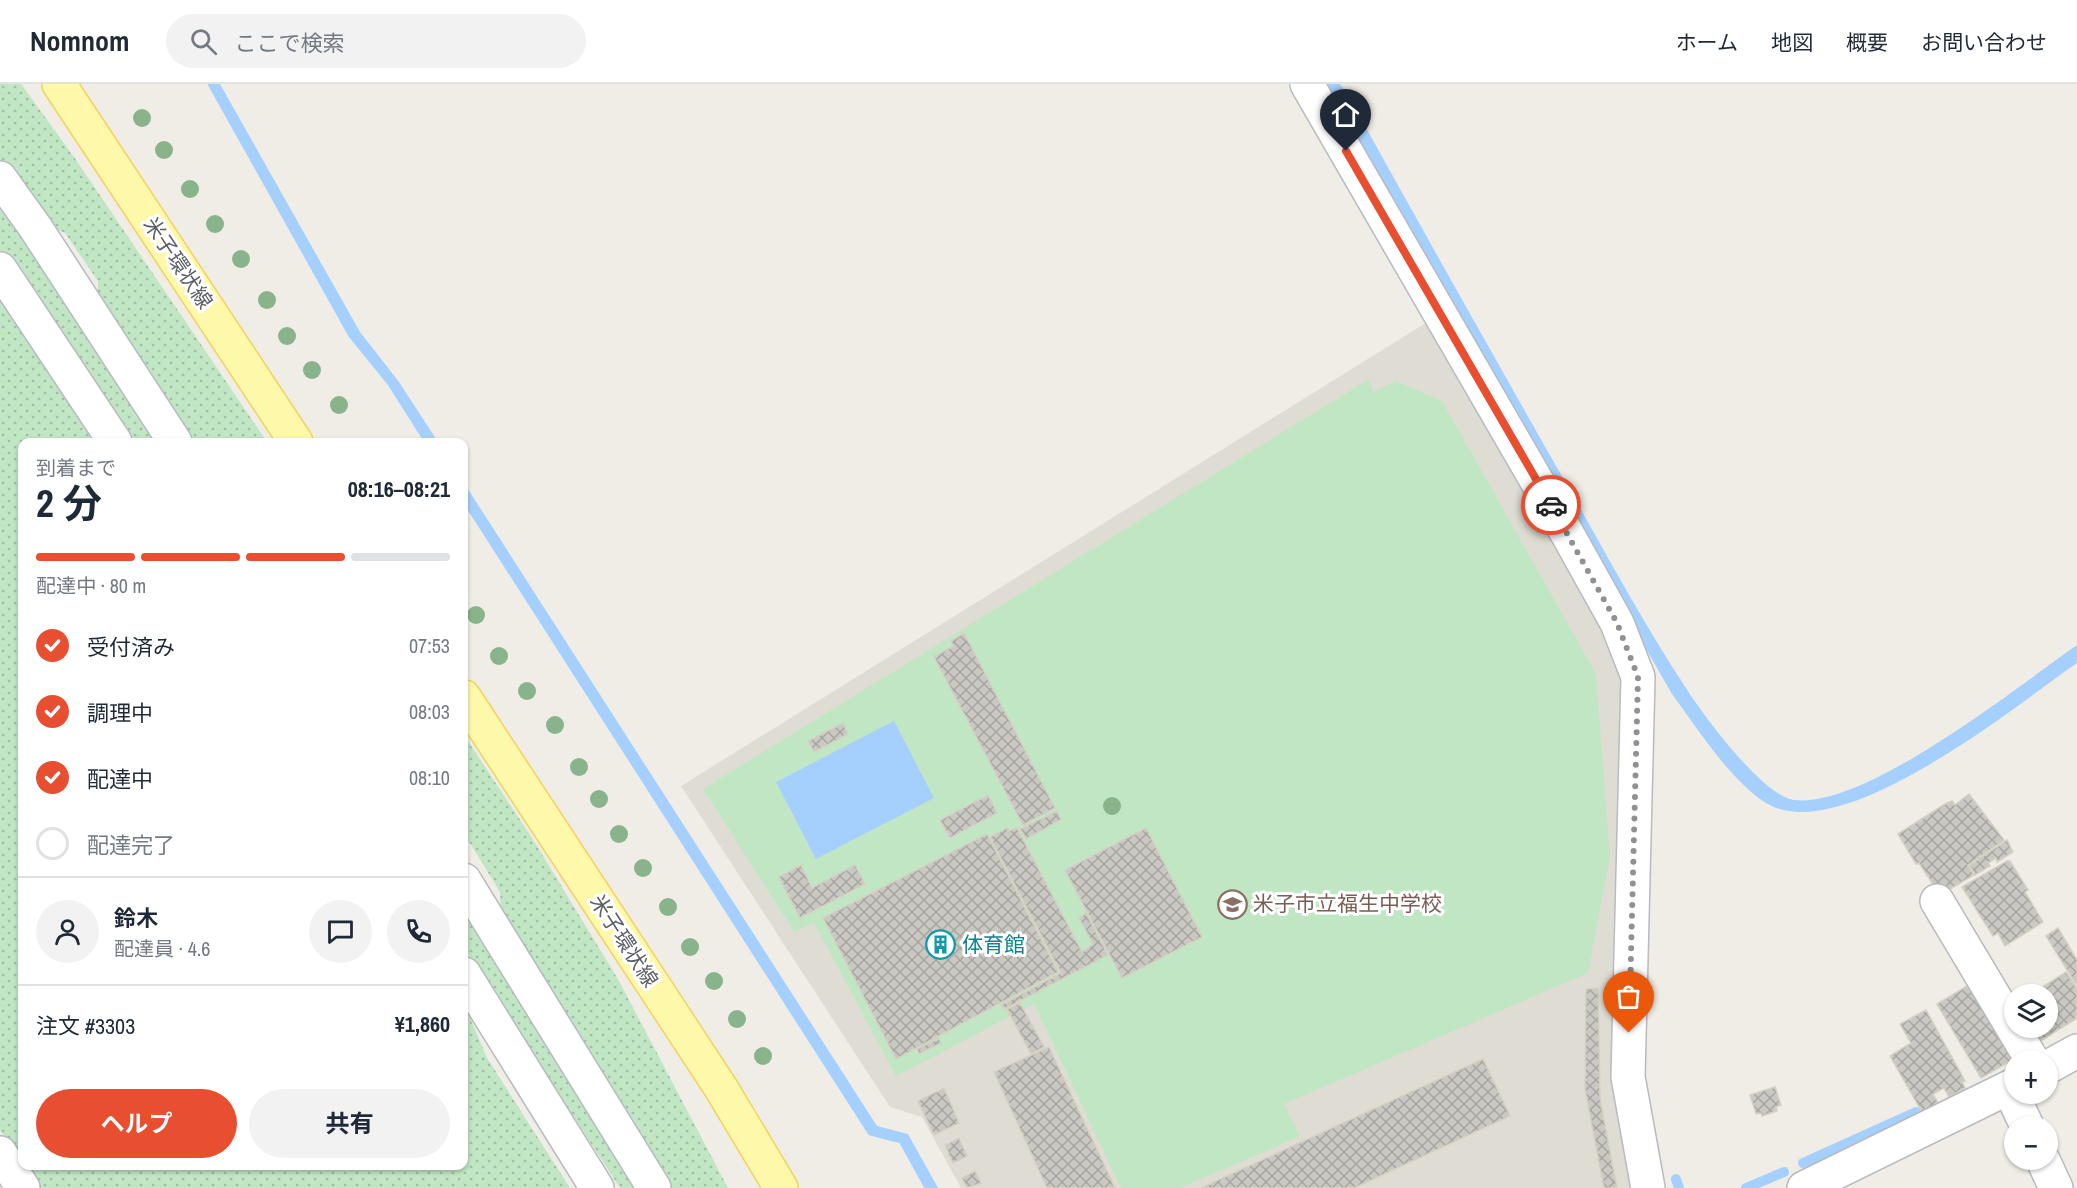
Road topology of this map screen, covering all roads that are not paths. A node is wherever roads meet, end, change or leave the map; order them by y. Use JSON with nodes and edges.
{"nodes":[{"id":1,"x":59,"y":84,"type":"edge"},
{"id":2,"x":1311,"y":86,"type":"edge"},
{"id":3,"x":0,"y":178,"type":"edge"},
{"id":4,"x":0,"y":269,"type":"edge"},
{"id":5,"x":112,"y":438,"type":"edge"},
{"id":6,"x":172,"y":438,"type":"edge"},
{"id":7,"x":293,"y":438,"type":"edge"},
{"id":8,"x":468,"y":703,"type":"edge"},
{"id":9,"x":468,"y":886,"type":"edge"},
{"id":10,"x":1937,"y":902,"type":"dead end"},
{"id":11,"x":468,"y":980,"type":"edge"},
{"id":12,"x":2026,"y":1050,"type":"edge"},
{"id":13,"x":2077,"y":1051,"type":"edge"},
{"id":14,"x":2058,"y":1061,"type":"edge"},
{"id":15,"x":2004,"y":1091,"type":"edge"},
{"id":16,"x":0,"y":1153,"type":"edge"},
{"id":17,"x":2048,"y":1170,"type":"edge"},
{"id":18,"x":783,"y":1187,"type":"edge"},
{"id":19,"x":23,"y":1188,"type":"edge"},
{"id":20,"x":597,"y":1188,"type":"edge"},
{"id":21,"x":654,"y":1188,"type":"edge"},
{"id":22,"x":1648,"y":1188,"type":"edge"},
{"id":23,"x":1804,"y":1188,"type":"edge"},
{"id":24,"x":2056,"y":1188,"type":"edge"}],
"edges":[{"from":1,"to":7,"type":"main road","name":"米子環状線"},
{"from":2,"to":22,"type":"street"},
{"from":3,"to":6,"type":"street"},
{"from":4,"to":5,"type":"street"},
{"from":8,"to":18,"type":"main road","name":"米子環状線"},
{"from":9,"to":21,"type":"street"},
{"from":10,"to":12,"type":"street"},
{"from":11,"to":20,"type":"street"},
{"from":13,"to":14,"type":"street"},
{"from":15,"to":23,"type":"street"},
{"from":16,"to":19,"type":"street"},
{"from":17,"to":24,"type":"street"}]}
